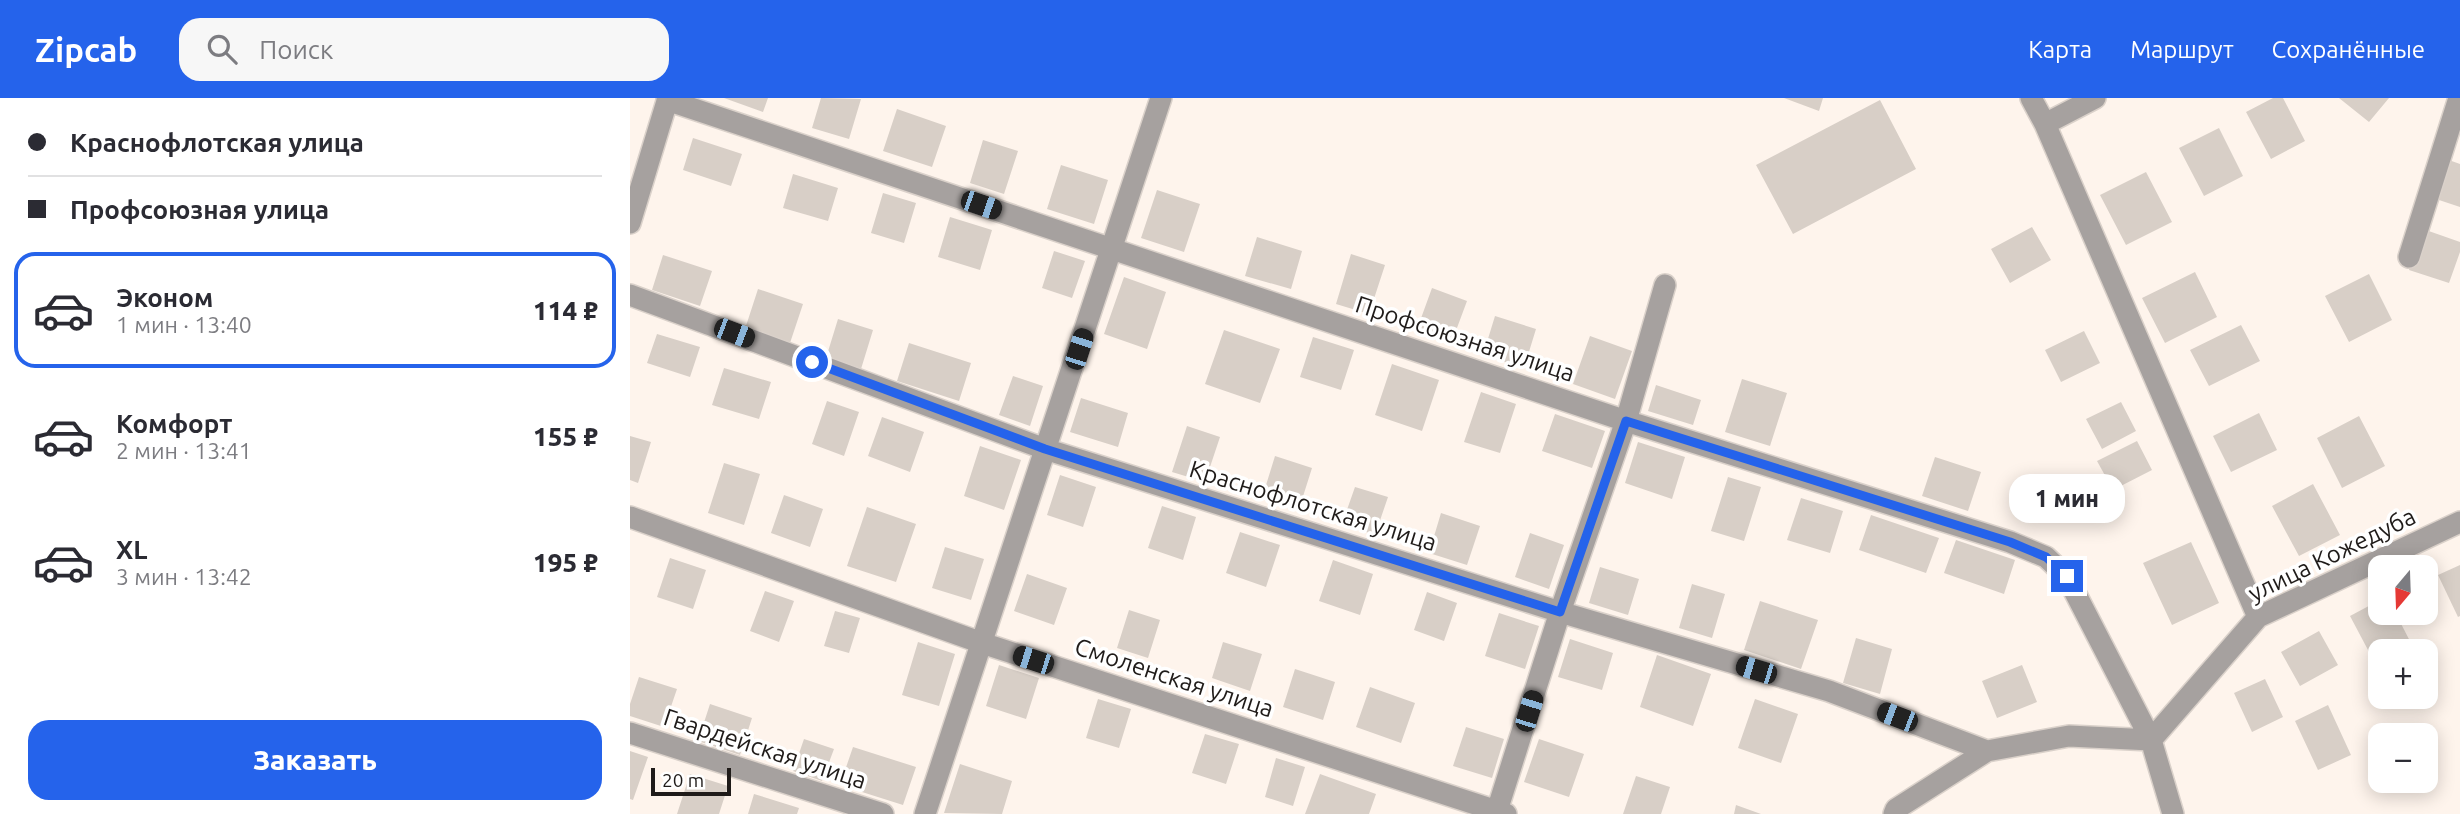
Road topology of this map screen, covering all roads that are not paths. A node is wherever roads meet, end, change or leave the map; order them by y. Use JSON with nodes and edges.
{"nodes":[{"id":1,"x":1161,"y":98,"type":"edge"},
{"id":2,"x":2031,"y":98,"type":"edge"},
{"id":3,"x":2095,"y":98,"type":"edge"},
{"id":4,"x":2459,"y":98,"type":"edge"},
{"id":5,"x":667,"y":99,"type":"edge"},
{"id":6,"x":2045,"y":124,"type":"junction"},
{"id":7,"x":630,"y":223,"type":"edge"},
{"id":8,"x":1112,"y":249,"type":"junction"},
{"id":9,"x":2409,"y":257,"type":"dead end"},
{"id":10,"x":1665,"y":285,"type":"dead end"},
{"id":11,"x":630,"y":295,"type":"edge"},
{"id":12,"x":1626,"y":421,"type":"junction"},
{"id":13,"x":1045,"y":449,"type":"junction"},
{"id":14,"x":630,"y":517,"type":"edge"},
{"id":15,"x":2460,"y":522,"type":"edge"},
{"id":16,"x":1560,"y":612,"type":"junction"},
{"id":17,"x":2258,"y":617,"type":"junction"},
{"id":18,"x":982,"y":643,"type":"junction"},
{"id":19,"x":630,"y":733,"type":"edge"},
{"id":20,"x":2151,"y":740,"type":"junction"},
{"id":21,"x":1987,"y":751,"type":"junction"},
{"id":22,"x":1500,"y":813,"type":"edge"},
{"id":23,"x":883,"y":814,"type":"edge"},
{"id":24,"x":925,"y":814,"type":"edge"},
{"id":25,"x":1894,"y":814,"type":"edge"},
{"id":26,"x":2173,"y":814,"type":"edge"}],
"edges":[{"from":1,"to":8,"type":"street"},
{"from":2,"to":6,"type":"street"},
{"from":3,"to":6,"type":"street"},
{"from":4,"to":9,"type":"street"},
{"from":5,"to":7,"type":"street"},
{"from":5,"to":8,"type":"street","name":"Профсоюзная улица"},
{"from":6,"to":17,"type":"street"},
{"from":8,"to":12,"type":"street","name":"Профсоюзная улица"},
{"from":8,"to":13,"type":"street"},
{"from":10,"to":12,"type":"street"},
{"from":11,"to":13,"type":"street","name":"Краснофлотская улица"},
{"from":12,"to":16,"type":"street"},
{"from":12,"to":20,"type":"street","name":"Профсоюзная улица"},
{"from":13,"to":16,"type":"street","name":"Краснофлотская улица"},
{"from":13,"to":18,"type":"street"},
{"from":14,"to":18,"type":"street","name":"Смоленская улица"},
{"from":15,"to":17,"type":"street","name":"улица Кожедуба"},
{"from":16,"to":21,"type":"street","name":"Краснофлотская улица"},
{"from":16,"to":22,"type":"street"},
{"from":17,"to":20,"type":"street","name":"улица Кожедуба"},
{"from":18,"to":22,"type":"street","name":"Смоленская улица"},
{"from":18,"to":24,"type":"street"},
{"from":19,"to":23,"type":"street","name":"Гвардейская улица"},
{"from":20,"to":21,"type":"street"},
{"from":20,"to":26,"type":"street","name":"Профсоюзная улица"},
{"from":21,"to":25,"type":"street"}]}
